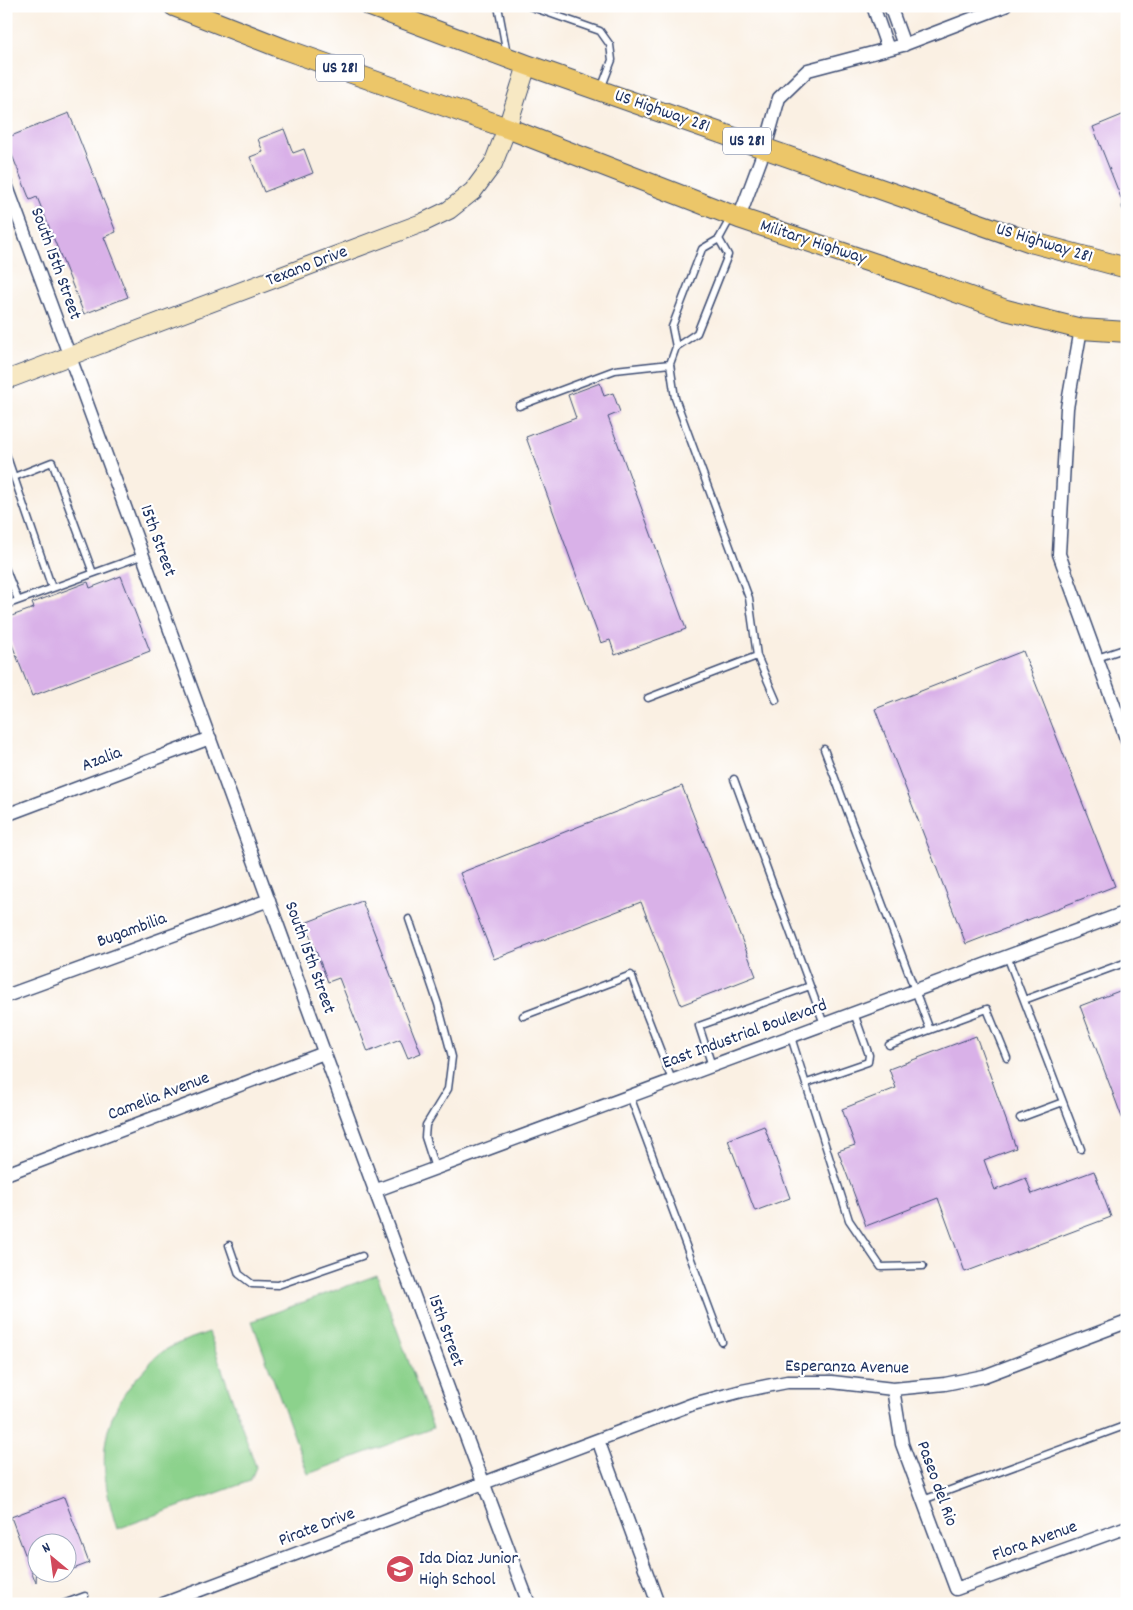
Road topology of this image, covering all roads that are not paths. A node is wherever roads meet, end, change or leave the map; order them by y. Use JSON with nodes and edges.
{"nodes":[{"id":1,"x":174,"y":6,"type":"edge"},
{"id":2,"x":370,"y":6,"type":"edge"},
{"id":3,"x":498,"y":6,"type":"edge"},
{"id":4,"x":529,"y":6,"type":"edge"},
{"id":5,"x":873,"y":6,"type":"edge"},
{"id":6,"x":890,"y":6,"type":"edge"},
{"id":7,"x":1005,"y":6,"type":"edge"},
{"id":8,"x":904,"y":45,"type":"junction"},
{"id":9,"x":888,"y":49,"type":"junction"},
{"id":10,"x":508,"y":58,"type":"junction"},
{"id":11,"x":526,"y":65,"type":"junction"},
{"id":12,"x":600,"y":90,"type":"junction"},
{"id":13,"x":507,"y":128,"type":"junction"},
{"id":14,"x":765,"y":148,"type":"junction"},
{"id":15,"x":6,"y":184,"type":"edge"},
{"id":16,"x":735,"y":216,"type":"junction"},
{"id":17,"x":720,"y":239,"type":"junction"},
{"id":18,"x":1127,"y":268,"type":"edge"},
{"id":19,"x":1081,"y":329,"type":"junction"},
{"id":20,"x":1127,"y":332,"type":"edge"},
{"id":21,"x":676,"y":346,"type":"junction"},
{"id":22,"x":70,"y":356,"type":"junction"},
{"id":23,"x":670,"y":364,"type":"junction"},
{"id":24,"x":6,"y":380,"type":"edge"},
{"id":25,"x":519,"y":406,"type":"dead end"},
{"id":26,"x":6,"y":454,"type":"edge"},
{"id":27,"x":14,"y":477,"type":"junction"},
{"id":28,"x":144,"y":555,"type":"junction"},
{"id":29,"x":6,"y":570,"type":"edge"},
{"id":30,"x":93,"y":574,"type":"junction"},
{"id":31,"x":52,"y":588,"type":"junction"},
{"id":32,"x":18,"y":600,"type":"junction"},
{"id":33,"x":6,"y":605,"type":"edge"},
{"id":34,"x":1127,"y":648,"type":"edge"},
{"id":35,"x":757,"y":656,"type":"junction"},
{"id":36,"x":1097,"y":658,"type":"junction"},
{"id":37,"x":648,"y":698,"type":"dead end"},
{"id":38,"x":776,"y":700,"type":"dead end"},
{"id":39,"x":210,"y":738,"type":"junction"},
{"id":40,"x":1127,"y":741,"type":"edge"},
{"id":41,"x":824,"y":749,"type":"dead end"},
{"id":42,"x":734,"y":779,"type":"dead end"},
{"id":43,"x":6,"y":815,"type":"edge"},
{"id":44,"x":269,"y":900,"type":"junction"},
{"id":45,"x":1127,"y":912,"type":"edge"},
{"id":46,"x":409,"y":919,"type":"dead end"},
{"id":47,"x":1007,"y":956,"type":"junction"},
{"id":48,"x":1127,"y":962,"type":"edge"},
{"id":49,"x":810,"y":986,"type":"junction"},
{"id":50,"x":915,"y":990,"type":"junction"},
{"id":51,"x":6,"y":996,"type":"edge"},
{"id":52,"x":1024,"y":1000,"type":"junction"},
{"id":53,"x":854,"y":1013,"type":"junction"},
{"id":54,"x":523,"y":1016,"type":"dead end"},
{"id":55,"x":824,"y":1024,"type":"junction"},
{"id":56,"x":930,"y":1030,"type":"junction"},
{"id":57,"x":791,"y":1037,"type":"junction"},
{"id":58,"x":889,"y":1045,"type":"dead end"},
{"id":59,"x":324,"y":1053,"type":"junction"},
{"id":60,"x":1006,"y":1058,"type":"dead end"},
{"id":61,"x":712,"y":1066,"type":"junction"},
{"id":62,"x":672,"y":1080,"type":"junction"},
{"id":63,"x":807,"y":1083,"type":"junction"},
{"id":64,"x":630,"y":1096,"type":"junction"},
{"id":65,"x":1063,"y":1102,"type":"junction"},
{"id":66,"x":1020,"y":1118,"type":"dead end"},
{"id":67,"x":1082,"y":1149,"type":"dead end"},
{"id":68,"x":435,"y":1168,"type":"junction"},
{"id":69,"x":6,"y":1174,"type":"edge"},
{"id":70,"x":374,"y":1191,"type":"junction"},
{"id":71,"x":229,"y":1245,"type":"dead end"},
{"id":72,"x":362,"y":1256,"type":"dead end"},
{"id":73,"x":923,"y":1266,"type":"dead end"},
{"id":74,"x":1127,"y":1322,"type":"edge"},
{"id":75,"x":722,"y":1342,"type":"dead end"},
{"id":76,"x":893,"y":1389,"type":"junction"},
{"id":77,"x":1127,"y":1425,"type":"edge"},
{"id":78,"x":598,"y":1440,"type":"junction"},
{"id":79,"x":483,"y":1482,"type":"junction"},
{"id":80,"x":923,"y":1500,"type":"junction"},
{"id":81,"x":1127,"y":1528,"type":"edge"},
{"id":82,"x":956,"y":1589,"type":"joint"},
{"id":83,"x":85,"y":1596,"type":"dead end"},
{"id":84,"x":63,"y":1604,"type":"edge"},
{"id":85,"x":163,"y":1604,"type":"edge"},
{"id":86,"x":528,"y":1604,"type":"edge"},
{"id":87,"x":658,"y":1604,"type":"edge"}],
"edges":[{"from":1,"to":13,"type":"main road","number":"US 281"},
{"from":2,"to":10,"type":"main road","name":"US Highway 281","number":"US 281"},
{"from":3,"to":10,"type":"lane"},
{"from":4,"to":12,"type":"lane"},
{"from":5,"to":9,"type":"street"},
{"from":6,"to":8,"type":"street"},
{"from":7,"to":8,"type":"street"},
{"from":8,"to":9,"type":"street"},
{"from":9,"to":14,"type":"street"},
{"from":10,"to":11,"type":"main road","name":"US Highway 281","number":"US 281"},
{"from":11,"to":12,"type":"main road","name":"US Highway 281","number":"US 281"},
{"from":11,"to":13,"type":"street","name":"Texano Drive"},
{"from":12,"to":14,"type":"main road","name":"US Highway 281","number":"US 281"},
{"from":13,"to":16,"type":"main road","name":"Military Highway","number":"US 281"},
{"from":13,"to":22,"type":"street","name":"Texano Drive"},
{"from":14,"to":16,"type":"street"},
{"from":14,"to":18,"type":"main road","name":"US Highway 281","number":"US 281"},
{"from":15,"to":22,"type":"street","name":"South 15th Street"},
{"from":16,"to":17,"type":"lane"},
{"from":16,"to":19,"type":"main road","name":"Military Highway","number":"US 281"},
{"from":17,"to":21,"type":"lane"},
{"from":17,"to":21,"type":"lane"},
{"from":19,"to":20,"type":"main road","name":"Military Highway","number":"US 281"},
{"from":19,"to":36,"type":"street"},
{"from":21,"to":23,"type":"lane"},
{"from":22,"to":24,"type":"street","name":"Texano Drive"},
{"from":22,"to":28,"type":"street","name":"15th Street"},
{"from":23,"to":25,"type":"lane"},
{"from":23,"to":35,"type":"lane"},
{"from":26,"to":27,"type":"lane"},
{"from":27,"to":30,"type":"lane"},
{"from":27,"to":31,"type":"lane"},
{"from":28,"to":30,"type":"lane"},
{"from":28,"to":39,"type":"street","name":"15th Street"},
{"from":29,"to":32,"type":"lane"},
{"from":30,"to":31,"type":"lane"},
{"from":31,"to":32,"type":"lane"},
{"from":32,"to":33,"type":"lane"},
{"from":34,"to":36,"type":"lane"},
{"from":35,"to":37,"type":"lane"},
{"from":35,"to":38,"type":"lane"},
{"from":36,"to":40,"type":"street"},
{"from":39,"to":43,"type":"street","name":"Azalia"},
{"from":39,"to":44,"type":"street","name":"South 15th Street"},
{"from":41,"to":50,"type":"lane"},
{"from":42,"to":49,"type":"lane"},
{"from":44,"to":51,"type":"street","name":"Bugambilia"},
{"from":44,"to":59,"type":"street","name":"South 15th Street"},
{"from":45,"to":47,"type":"street","name":"East Industrial Boulevard"},
{"from":46,"to":68,"type":"lane"},
{"from":47,"to":50,"type":"street","name":"East Industrial Boulevard"},
{"from":47,"to":52,"type":"lane"},
{"from":48,"to":52,"type":"lane"},
{"from":49,"to":55,"type":"lane"},
{"from":49,"to":61,"type":"lane"},
{"from":50,"to":53,"type":"street","name":"East Industrial Boulevard"},
{"from":50,"to":56,"type":"lane"},
{"from":52,"to":65,"type":"lane"},
{"from":53,"to":55,"type":"street","name":"East Industrial Boulevard"},
{"from":53,"to":63,"type":"lane"},
{"from":54,"to":62,"type":"lane"},
{"from":55,"to":57,"type":"street","name":"East Industrial Boulevard"},
{"from":56,"to":58,"type":"lane"},
{"from":56,"to":60,"type":"lane"},
{"from":57,"to":61,"type":"street","name":"East Industrial Boulevard"},
{"from":57,"to":63,"type":"lane"},
{"from":59,"to":69,"type":"street","name":"Camelia Avenue"},
{"from":59,"to":70,"type":"street","name":"South 15th Street"},
{"from":61,"to":62,"type":"street","name":"East Industrial Boulevard"},
{"from":62,"to":64,"type":"street","name":"East Industrial Boulevard"},
{"from":63,"to":73,"type":"lane"},
{"from":64,"to":68,"type":"street","name":"East Industrial Boulevard"},
{"from":64,"to":75,"type":"lane"},
{"from":65,"to":66,"type":"lane"},
{"from":65,"to":67,"type":"lane"},
{"from":68,"to":70,"type":"street","name":"East Industrial Boulevard"},
{"from":70,"to":79,"type":"street","name":"15th Street"},
{"from":71,"to":72,"type":"lane"},
{"from":74,"to":76,"type":"street","name":"Esperanza Avenue"},
{"from":76,"to":78,"type":"street","name":"Esperanza Avenue"},
{"from":76,"to":80,"type":"street","name":"Paseo del Rio"},
{"from":77,"to":80,"type":"lane"},
{"from":78,"to":79,"type":"street","name":"Esperanza Avenue"},
{"from":78,"to":87,"type":"street"},
{"from":79,"to":85,"type":"street","name":"Pirate Drive"},
{"from":79,"to":86,"type":"street"},
{"from":80,"to":82,"type":"street","name":"Paseo del Rio"},
{"from":81,"to":82,"type":"street","name":"Flora Avenue"},
{"from":83,"to":84,"type":"lane"}]}
